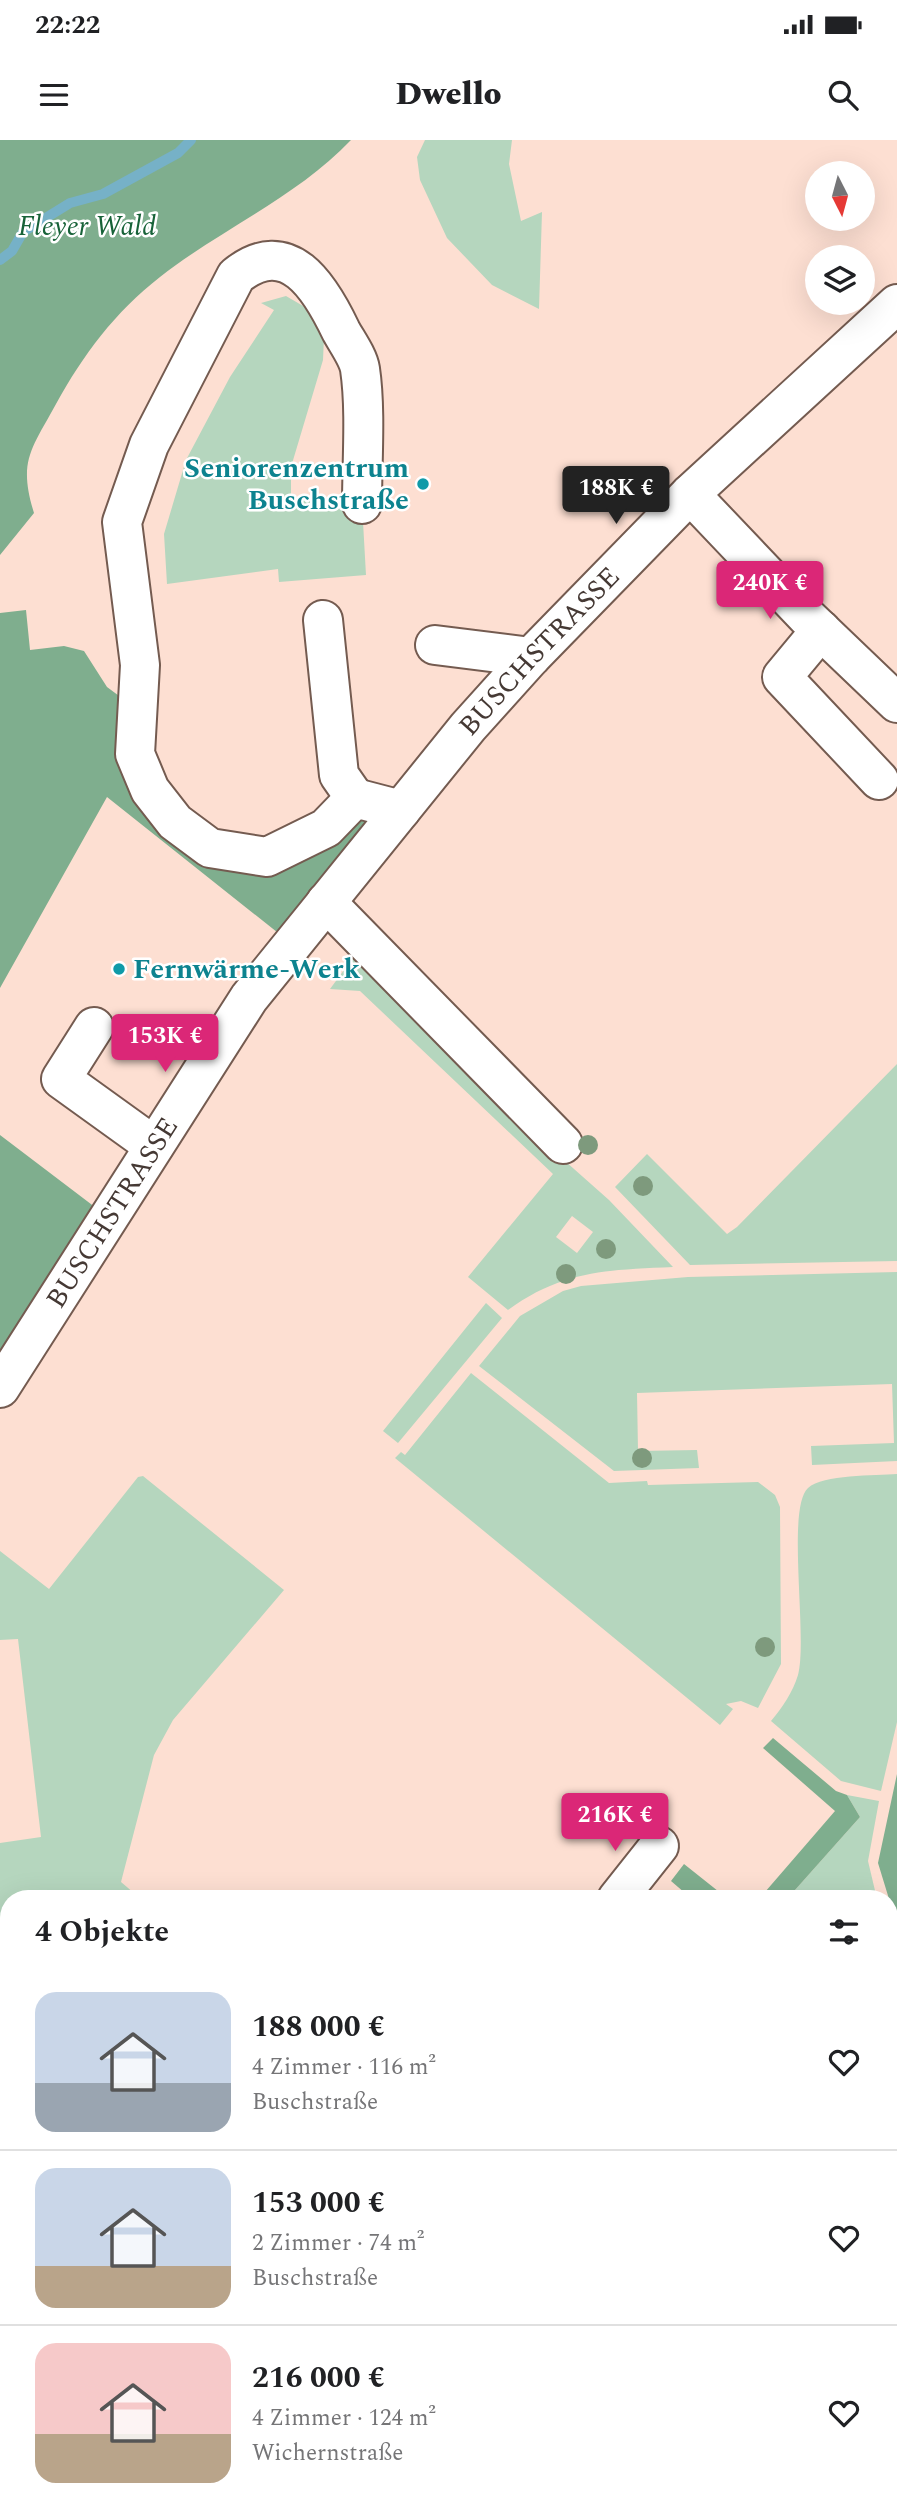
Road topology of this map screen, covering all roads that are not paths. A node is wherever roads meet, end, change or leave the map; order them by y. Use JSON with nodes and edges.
{"nodes":[{"id":1,"x":897,"y":304,"type":"edge"},
{"id":2,"x":690,"y":494,"type":"junction"},
{"id":3,"x":362,"y":504,"type":"dead end"},
{"id":4,"x":323,"y":620,"type":"dead end"},
{"id":5,"x":821,"y":631,"type":"junction"},
{"id":6,"x":435,"y":645,"type":"dead end"},
{"id":7,"x":531,"y":657,"type":"junction"},
{"id":8,"x":897,"y":703,"type":"edge"},
{"id":9,"x":879,"y":780,"type":"dead end"},
{"id":10,"x":355,"y":798,"type":"junction"},
{"id":11,"x":401,"y":810,"type":"junction"},
{"id":12,"x":327,"y":902,"type":"junction"},
{"id":13,"x":94,"y":1027,"type":"dead end"},
{"id":14,"x":563,"y":1144,"type":"dead end"},
{"id":15,"x":154,"y":1146,"type":"junction"},
{"id":16,"x":0,"y":1388,"type":"edge"},
{"id":17,"x":659,"y":1846,"type":"dead end"},
{"id":18,"x":624,"y":1890,"type":"edge"}],
"edges":[{"from":1,"to":2,"type":"street","name":"BUSCHSTRASSE"},
{"from":2,"to":5,"type":"street"},
{"from":2,"to":7,"type":"street","name":"BUSCHSTRASSE"},
{"from":3,"to":10,"type":"street"},
{"from":4,"to":10,"type":"street"},
{"from":5,"to":8,"type":"street"},
{"from":5,"to":9,"type":"street"},
{"from":6,"to":7,"type":"street"},
{"from":7,"to":11,"type":"street","name":"BUSCHSTRASSE"},
{"from":10,"to":11,"type":"street"},
{"from":11,"to":12,"type":"street","name":"BUSCHSTRASSE"},
{"from":12,"to":14,"type":"street"},
{"from":12,"to":15,"type":"street","name":"BUSCHSTRASSE"},
{"from":13,"to":15,"type":"street"},
{"from":15,"to":16,"type":"street","name":"BUSCHSTRASSE"},
{"from":17,"to":18,"type":"street"}]}
